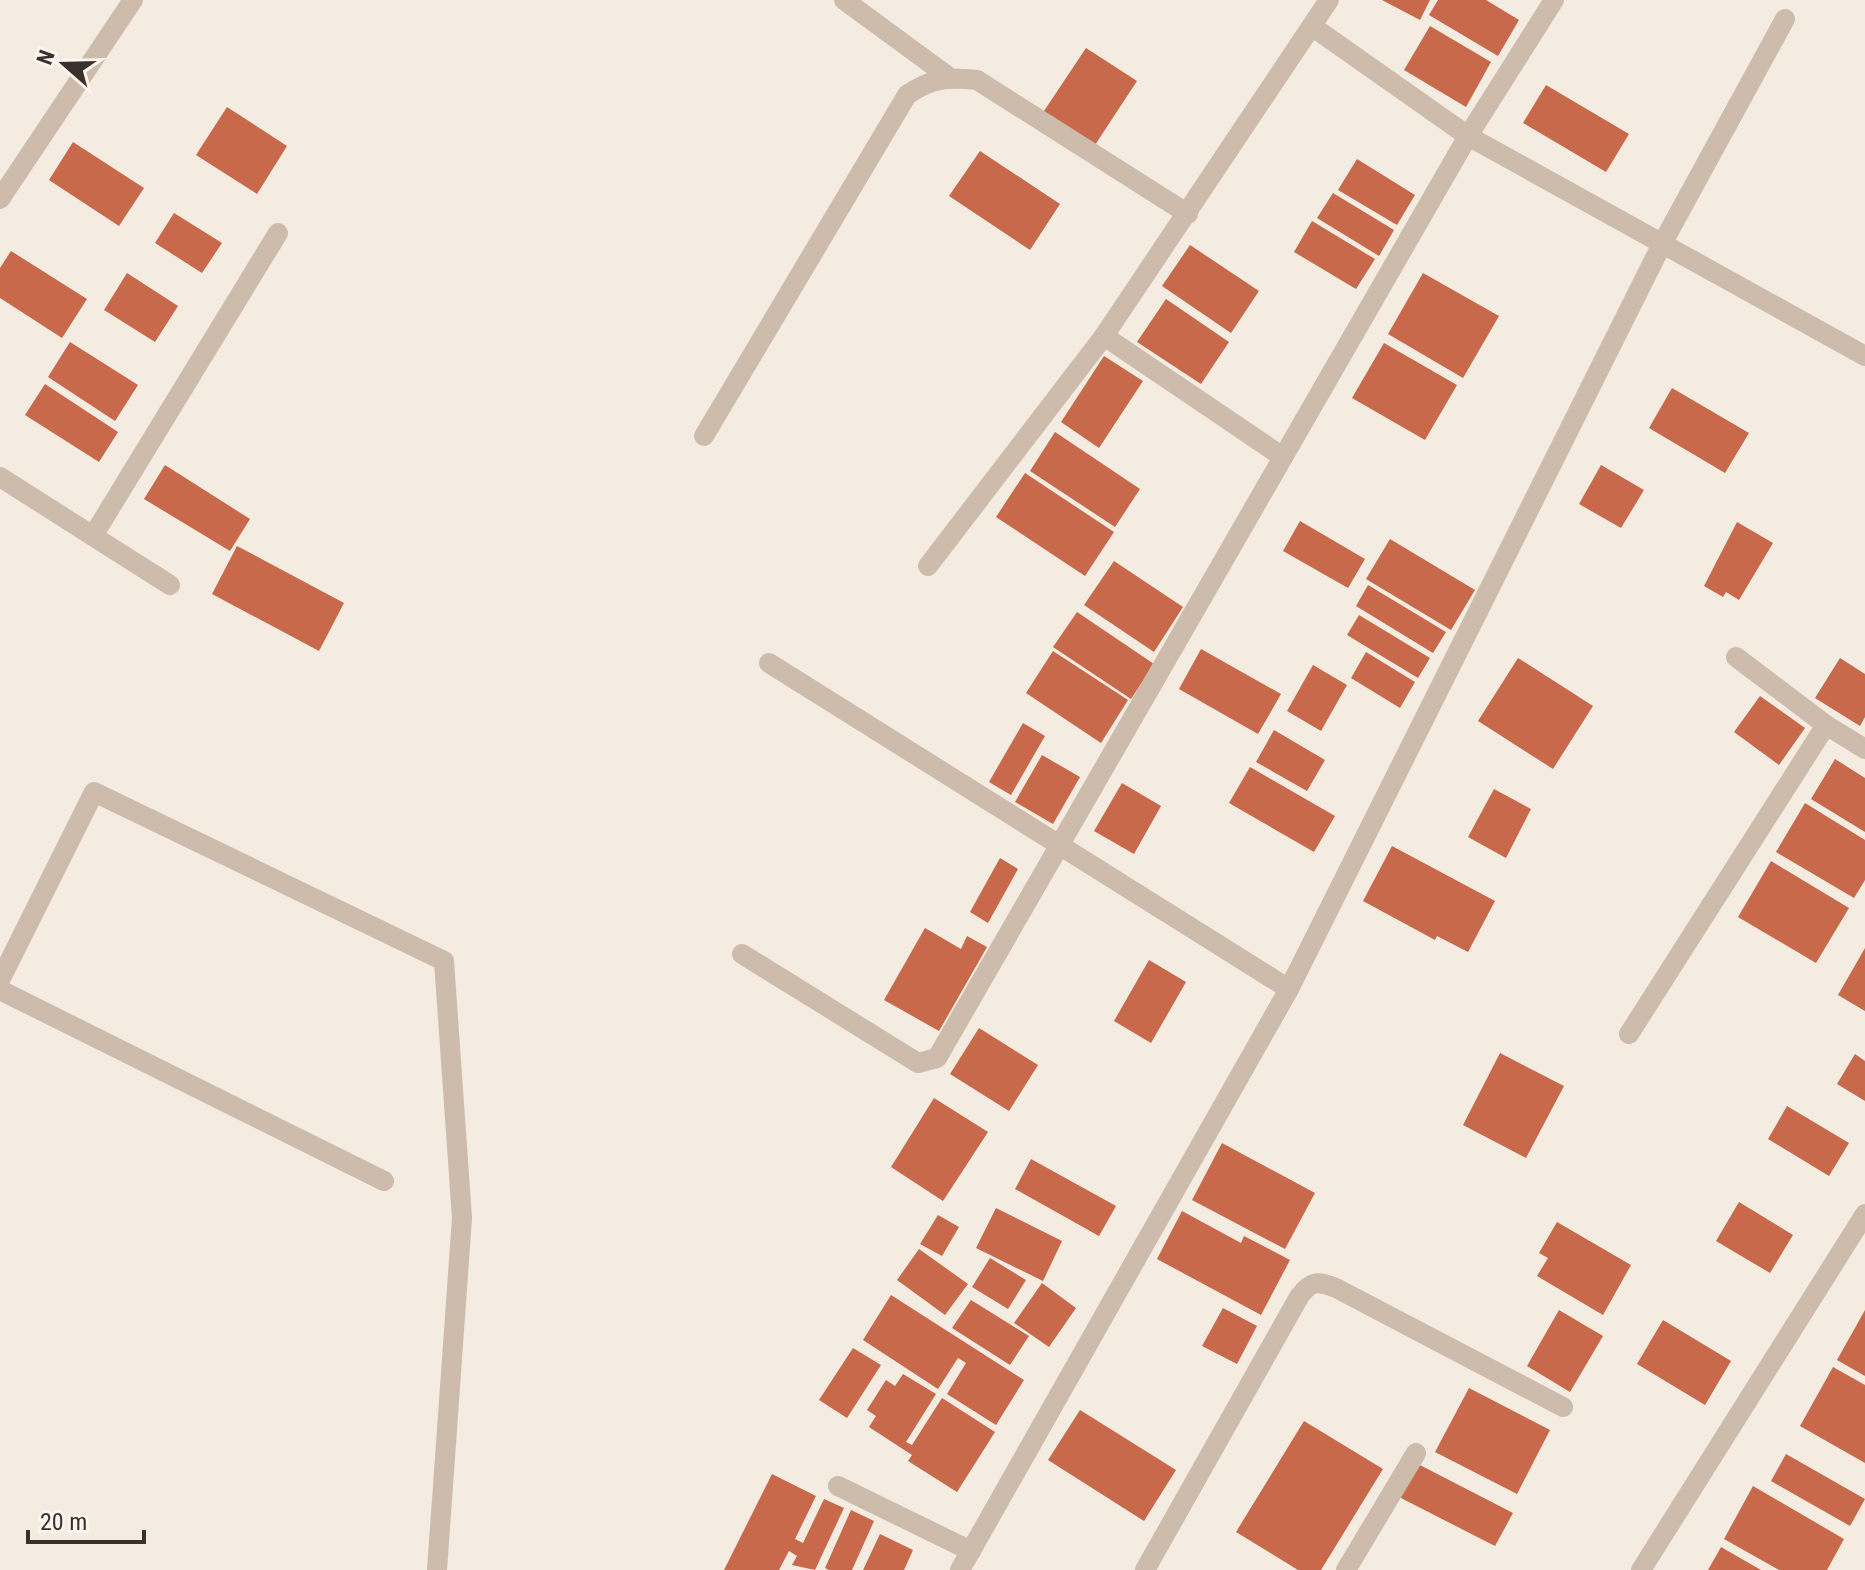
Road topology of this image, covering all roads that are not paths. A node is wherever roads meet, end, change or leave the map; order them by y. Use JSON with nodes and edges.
{"nodes":[{"id":1,"x":133,"y":0,"type":"edge"},
{"id":2,"x":844,"y":0,"type":"edge"},
{"id":3,"x":1329,"y":0,"type":"edge"},
{"id":4,"x":1554,"y":0,"type":"edge"},
{"id":5,"x":1785,"y":19,"type":"dead end"},
{"id":6,"x":1313,"y":27,"type":"junction"},
{"id":7,"x":949,"y":77,"type":"junction"},
{"id":8,"x":1468,"y":136,"type":"junction"},
{"id":9,"x":0,"y":199,"type":"edge"},
{"id":10,"x":1188,"y":214,"type":"junction"},
{"id":11,"x":278,"y":233,"type":"dead end"},
{"id":12,"x":1662,"y":244,"type":"junction"},
{"id":13,"x":1104,"y":336,"type":"junction"},
{"id":14,"x":1865,"y":356,"type":"edge"},
{"id":15,"x":704,"y":436,"type":"dead end"},
{"id":16,"x":1283,"y":457,"type":"junction"},
{"id":17,"x":0,"y":477,"type":"edge"},
{"id":18,"x":93,"y":536,"type":"junction"},
{"id":19,"x":928,"y":566,"type":"dead end"},
{"id":20,"x":170,"y":585,"type":"dead end"},
{"id":21,"x":1736,"y":657,"type":"dead end"},
{"id":22,"x":769,"y":663,"type":"dead end"},
{"id":23,"x":1826,"y":725,"type":"junction"},
{"id":24,"x":1865,"y":749,"type":"edge"},
{"id":25,"x":1060,"y":845,"type":"junction"},
{"id":26,"x":742,"y":954,"type":"dead end"},
{"id":27,"x":0,"y":980,"type":"edge"},
{"id":28,"x":1289,"y":989,"type":"junction"},
{"id":29,"x":0,"y":990,"type":"edge"},
{"id":30,"x":1629,"y":1034,"type":"dead end"},
{"id":31,"x":384,"y":1181,"type":"dead end"},
{"id":32,"x":1865,"y":1214,"type":"edge"},
{"id":33,"x":1563,"y":1407,"type":"dead end"},
{"id":34,"x":1416,"y":1453,"type":"dead end"},
{"id":35,"x":838,"y":1486,"type":"dead end"},
{"id":36,"x":971,"y":1551,"type":"junction"},
{"id":37,"x":437,"y":1570,"type":"edge"},
{"id":38,"x":960,"y":1570,"type":"edge"},
{"id":39,"x":1145,"y":1570,"type":"edge"},
{"id":40,"x":1346,"y":1570,"type":"edge"},
{"id":41,"x":1641,"y":1570,"type":"edge"}],
"edges":[{"from":1,"to":9,"type":"street"},
{"from":2,"to":7,"type":"street"},
{"from":3,"to":6,"type":"street"},
{"from":4,"to":8,"type":"street"},
{"from":5,"to":12,"type":"street"},
{"from":6,"to":8,"type":"street"},
{"from":6,"to":10,"type":"street"},
{"from":7,"to":10,"type":"street"},
{"from":7,"to":15,"type":"street"},
{"from":8,"to":12,"type":"street"},
{"from":8,"to":16,"type":"street"},
{"from":10,"to":13,"type":"street"},
{"from":11,"to":18,"type":"street"},
{"from":12,"to":14,"type":"street"},
{"from":12,"to":28,"type":"street"},
{"from":13,"to":16,"type":"street"},
{"from":13,"to":19,"type":"street"},
{"from":16,"to":25,"type":"street"},
{"from":17,"to":18,"type":"street"},
{"from":18,"to":20,"type":"street"},
{"from":21,"to":23,"type":"street"},
{"from":22,"to":25,"type":"street"},
{"from":23,"to":24,"type":"street"},
{"from":23,"to":30,"type":"street"},
{"from":25,"to":26,"type":"street"},
{"from":25,"to":28,"type":"street"},
{"from":27,"to":37,"type":"street"},
{"from":28,"to":36,"type":"street"},
{"from":29,"to":31,"type":"street"},
{"from":32,"to":41,"type":"street"},
{"from":33,"to":39,"type":"street"},
{"from":34,"to":40,"type":"street"},
{"from":35,"to":36,"type":"street"},
{"from":36,"to":38,"type":"street"}]}
